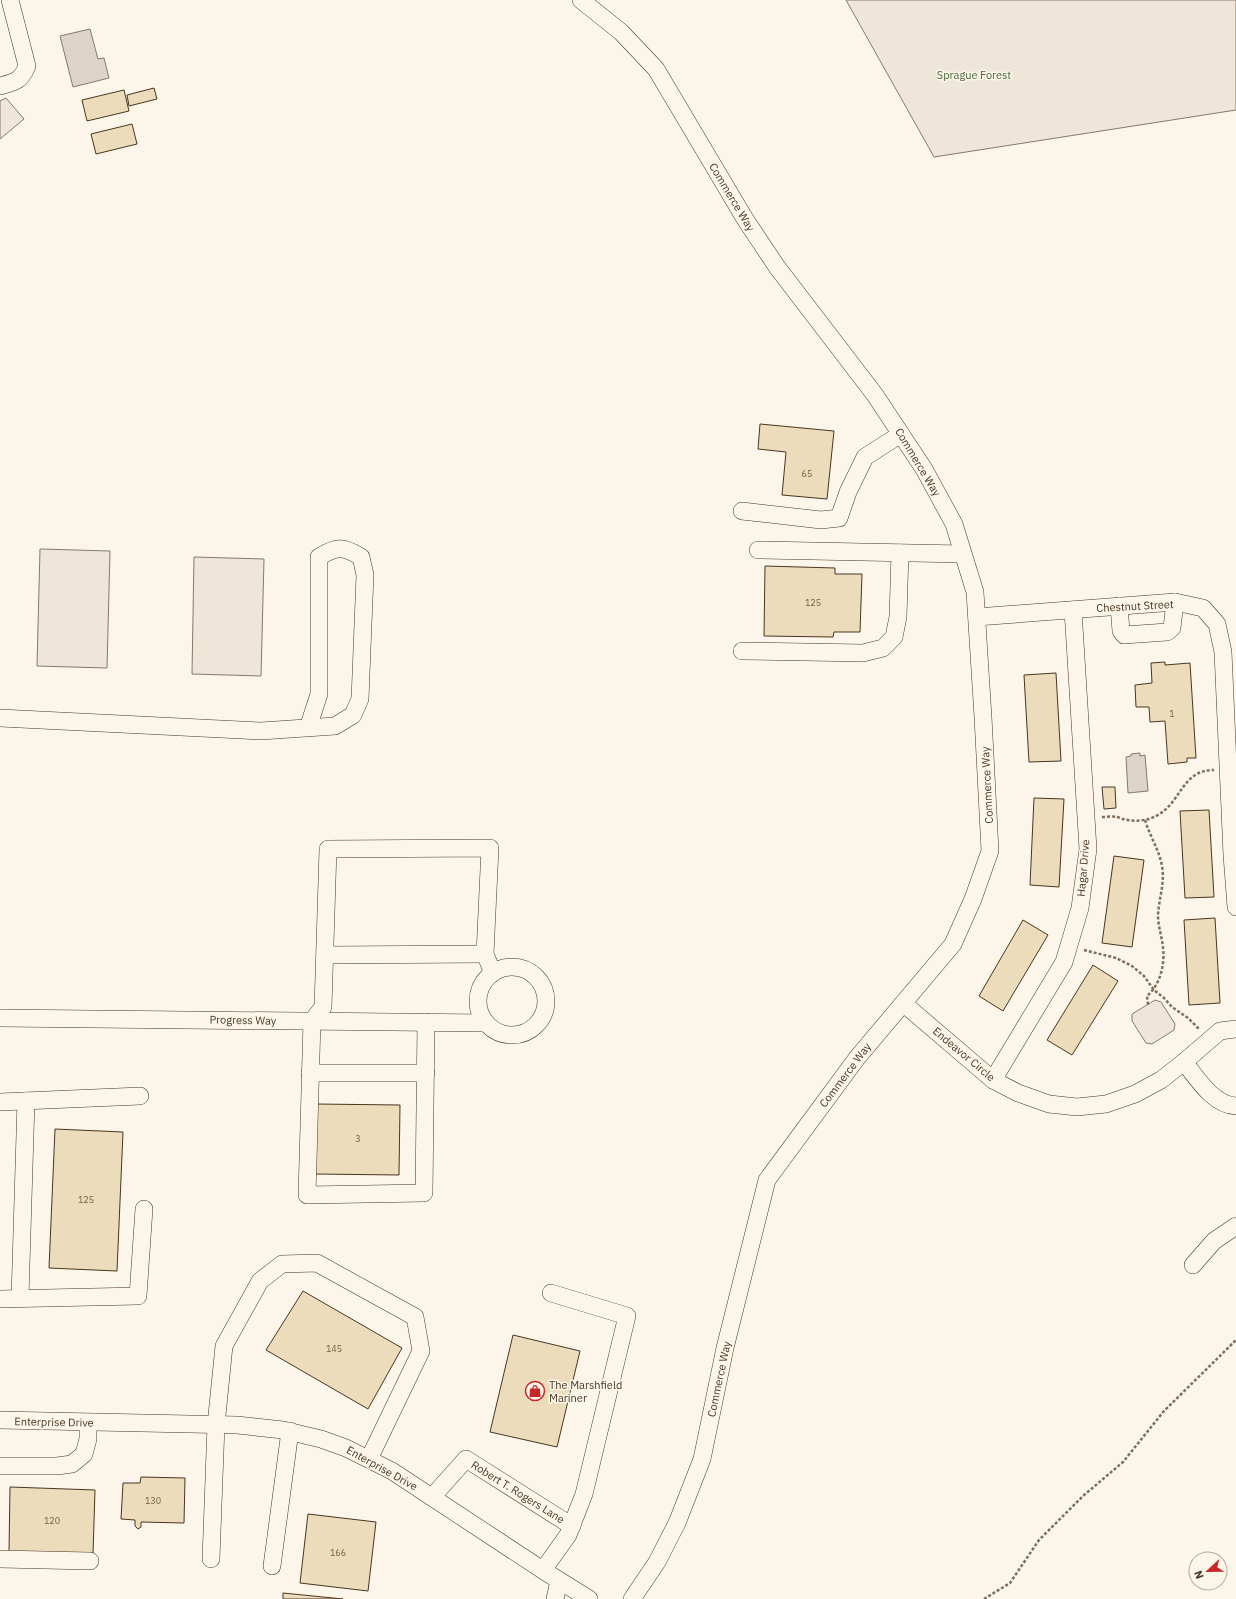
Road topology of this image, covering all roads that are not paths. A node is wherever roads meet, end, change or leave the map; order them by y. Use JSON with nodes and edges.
{"nodes":[{"id":1,"x":10,"y":0,"type":"edge"},
{"id":2,"x":581,"y":0,"type":"edge"},
{"id":3,"x":0,"y":86,"type":"edge"},
{"id":4,"x":901,"y":434,"type":"junction"},
{"id":5,"x":742,"y":511,"type":"dead end"},
{"id":6,"x":758,"y":550,"type":"dead end"},
{"id":7,"x":900,"y":553,"type":"junction"},
{"id":8,"x":963,"y":554,"type":"junction"},
{"id":9,"x":1175,"y":602,"type":"junction"},
{"id":10,"x":1119,"y":606,"type":"junction"},
{"id":11,"x":1073,"y":610,"type":"junction"},
{"id":12,"x":977,"y":617,"type":"junction"},
{"id":13,"x":742,"y":651,"type":"dead end"},
{"id":14,"x":1230,"y":652,"type":"edge"},
{"id":15,"x":0,"y":718,"type":"edge"},
{"id":16,"x":308,"y":728,"type":"junction"},
{"id":17,"x":1234,"y":855,"type":"edge"},
{"id":18,"x":1236,"y":907,"type":"edge"},
{"id":19,"x":485,"y":954,"type":"junction"},
{"id":20,"x":324,"y":955,"type":"junction"},
{"id":21,"x":493,"y":973,"type":"junction"},
{"id":22,"x":903,"y":1003,"type":"junction"},
{"id":23,"x":0,"y":1018,"type":"edge"},
{"id":24,"x":312,"y":1021,"type":"junction"},
{"id":25,"x":426,"y":1022,"type":"junction"},
{"id":26,"x":486,"y":1023,"type":"junction"},
{"id":27,"x":1236,"y":1029,"type":"edge"},
{"id":28,"x":1184,"y":1062,"type":"junction"},
{"id":29,"x":310,"y":1073,"type":"junction"},
{"id":30,"x":426,"y":1073,"type":"junction"},
{"id":31,"x":993,"y":1080,"type":"junction"},
{"id":32,"x":140,"y":1096,"type":"dead end"},
{"id":33,"x":26,"y":1101,"type":"junction"},
{"id":34,"x":0,"y":1102,"type":"edge"},
{"id":35,"x":1236,"y":1106,"type":"edge"},
{"id":36,"x":144,"y":1209,"type":"dead end"},
{"id":37,"x":1236,"y":1226,"type":"edge"},
{"id":38,"x":1193,"y":1265,"type":"dead end"},
{"id":39,"x":551,"y":1293,"type":"dead end"},
{"id":40,"x":20,"y":1298,"type":"junction"},
{"id":41,"x":0,"y":1299,"type":"edge"},
{"id":42,"x":0,"y":1420,"type":"edge"},
{"id":43,"x":88,"y":1422,"type":"junction"},
{"id":44,"x":216,"y":1425,"type":"junction"},
{"id":45,"x":290,"y":1431,"type":"junction"},
{"id":46,"x":369,"y":1459,"type":"junction"},
{"id":47,"x":0,"y":1466,"type":"edge"},
{"id":48,"x":432,"y":1497,"type":"junction"},
{"id":49,"x":572,"y":1526,"type":"junction"},
{"id":50,"x":0,"y":1559,"type":"edge"},
{"id":51,"x":211,"y":1559,"type":"dead end"},
{"id":52,"x":90,"y":1561,"type":"dead end"},
{"id":53,"x":272,"y":1566,"type":"dead end"},
{"id":54,"x":543,"y":1570,"type":"junction"},
{"id":55,"x":559,"y":1581,"type":"junction"},
{"id":56,"x":555,"y":1599,"type":"edge"},
{"id":57,"x":590,"y":1599,"type":"edge"},
{"id":58,"x":632,"y":1599,"type":"edge"}],
"edges":[{"from":1,"to":3,"type":"street"},
{"from":2,"to":4,"type":"street","name":"Commerce Way"},
{"from":4,"to":5,"type":"street"},
{"from":4,"to":8,"type":"street","name":"Commerce Way"},
{"from":6,"to":7,"type":"street"},
{"from":7,"to":8,"type":"street"},
{"from":7,"to":13,"type":"street"},
{"from":8,"to":12,"type":"street","name":"Commerce Way"},
{"from":9,"to":10,"type":"street","name":"Chestnut Street"},
{"from":9,"to":10,"type":"street"},
{"from":9,"to":14,"type":"street","name":"Chestnut Street"},
{"from":10,"to":11,"type":"street","name":"Chestnut Street"},
{"from":11,"to":12,"type":"street","name":"Chestnut Street"},
{"from":11,"to":31,"type":"street","name":"Hagar Drive"},
{"from":12,"to":22,"type":"street","name":"Commerce Way"},
{"from":14,"to":17,"type":"street","name":"Chestnut Street"},
{"from":15,"to":16,"type":"street"},
{"from":16,"to":16,"type":"street"},
{"from":17,"to":18,"type":"street","name":"Chestnut Street"},
{"from":19,"to":20,"type":"street"},
{"from":19,"to":20,"type":"street"},
{"from":19,"to":21,"type":"street"},
{"from":20,"to":24,"type":"street"},
{"from":21,"to":26,"type":"street"},
{"from":21,"to":26,"type":"street"},
{"from":22,"to":31,"type":"street","name":"Endeavor Circle"},
{"from":22,"to":58,"type":"street","name":"Commerce Way"},
{"from":23,"to":24,"type":"street","name":"Progress Way"},
{"from":24,"to":25,"type":"street","name":"Progress Way"},
{"from":24,"to":29,"type":"street"},
{"from":25,"to":26,"type":"street","name":"Progress Way"},
{"from":25,"to":30,"type":"street"},
{"from":27,"to":28,"type":"street","name":"Endeavor Circle"},
{"from":28,"to":31,"type":"street","name":"Endeavor Circle"},
{"from":28,"to":35,"type":"street"},
{"from":29,"to":30,"type":"street"},
{"from":29,"to":30,"type":"street"},
{"from":32,"to":33,"type":"street"},
{"from":33,"to":34,"type":"street"},
{"from":33,"to":40,"type":"street"},
{"from":36,"to":40,"type":"street"},
{"from":37,"to":38,"type":"street"},
{"from":39,"to":49,"type":"street"},
{"from":40,"to":41,"type":"street"},
{"from":42,"to":43,"type":"street","name":"Enterprise Drive"},
{"from":43,"to":44,"type":"street","name":"Enterprise Drive"},
{"from":43,"to":47,"type":"street"},
{"from":44,"to":45,"type":"street","name":"Enterprise Drive"},
{"from":44,"to":46,"type":"street"},
{"from":44,"to":51,"type":"street"},
{"from":45,"to":46,"type":"street","name":"Enterprise Drive"},
{"from":45,"to":53,"type":"street"},
{"from":46,"to":48,"type":"street","name":"Enterprise Drive"},
{"from":48,"to":49,"type":"street","name":"Robert T. Rogers Lane"},
{"from":48,"to":54,"type":"street","name":"Enterprise Drive"},
{"from":49,"to":54,"type":"street"},
{"from":50,"to":52,"type":"street"},
{"from":54,"to":55,"type":"street","name":"Enterprise Drive"},
{"from":55,"to":56,"type":"street"},
{"from":55,"to":57,"type":"street","name":"Enterprise Drive"}]}
